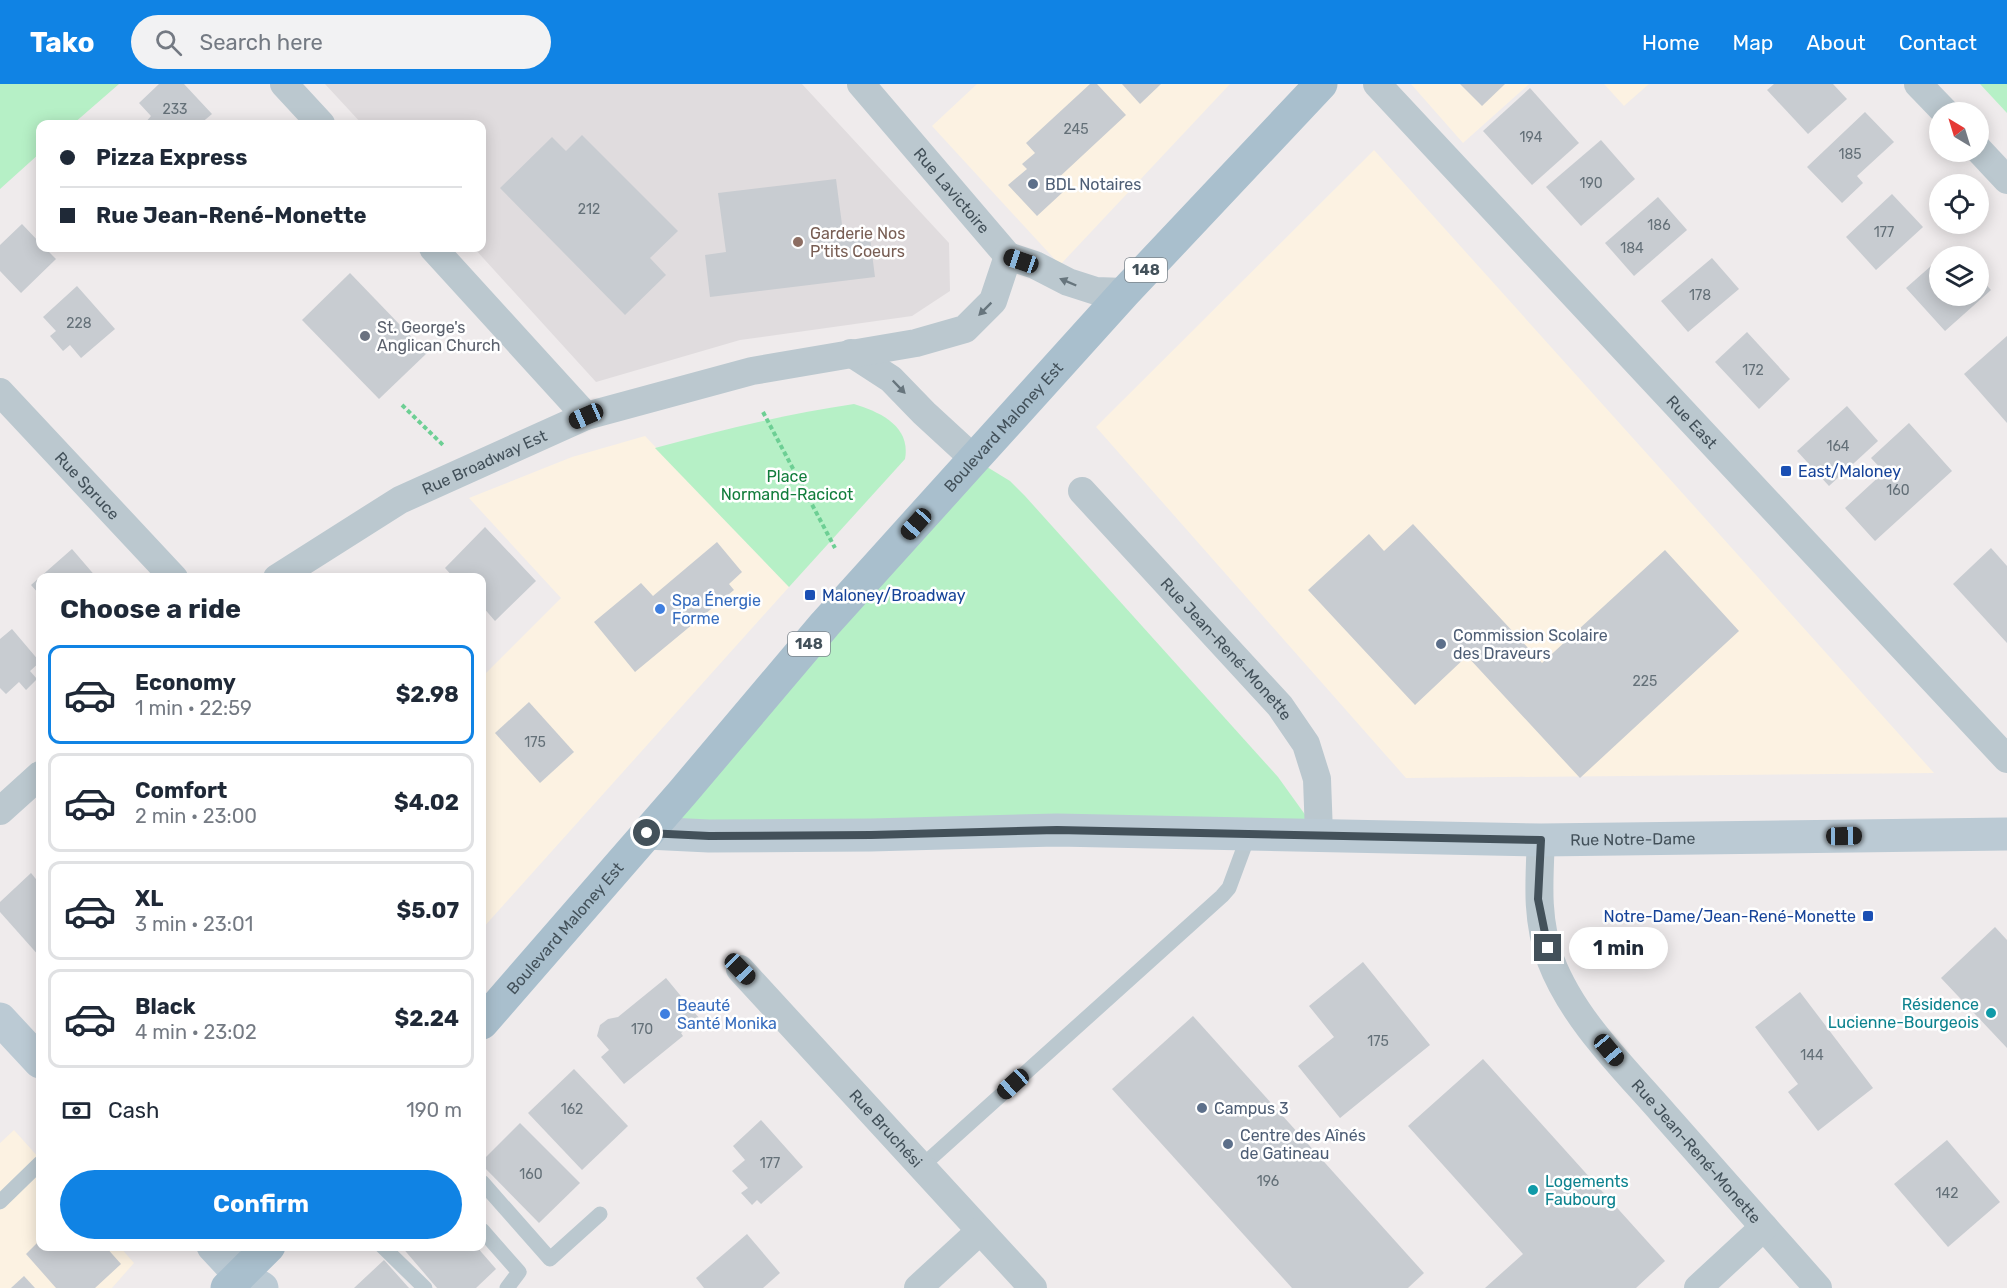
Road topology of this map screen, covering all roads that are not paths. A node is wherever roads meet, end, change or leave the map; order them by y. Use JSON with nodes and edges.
{"nodes":[{"id":1,"x":284,"y":84,"type":"edge"},
{"id":2,"x":861,"y":84,"type":"edge"},
{"id":3,"x":1321,"y":84,"type":"edge"},
{"id":4,"x":1377,"y":84,"type":"edge"},
{"id":5,"x":1918,"y":84,"type":"edge"},
{"id":6,"x":1935,"y":102,"type":"edge"},
{"id":7,"x":317,"y":120,"type":"edge"},
{"id":8,"x":1989,"y":161,"type":"edge"},
{"id":9,"x":2007,"y":180,"type":"edge"},
{"id":10,"x":437,"y":252,"type":"edge"},
{"id":11,"x":1008,"y":256,"type":"junction"},
{"id":12,"x":1125,"y":292,"type":"junction"},
{"id":13,"x":851,"y":353,"type":"junction"},
{"id":14,"x":0,"y":392,"type":"edge"},
{"id":15,"x":586,"y":416,"type":"junction"},
{"id":16,"x":974,"y":459,"type":"junction"},
{"id":17,"x":1082,"y":492,"type":"dead end"},
{"id":18,"x":169,"y":573,"type":"edge"},
{"id":19,"x":285,"y":573,"type":"edge"},
{"id":20,"x":2007,"y":759,"type":"edge"},
{"id":21,"x":36,"y":779,"type":"edge"},
{"id":22,"x":0,"y":811,"type":"edge"},
{"id":23,"x":647,"y":833,"type":"junction"},
{"id":24,"x":1249,"y":834,"type":"junction"},
{"id":25,"x":1319,"y":834,"type":"junction"},
{"id":26,"x":2007,"y":834,"type":"edge"},
{"id":27,"x":1541,"y":840,"type":"junction"},
{"id":28,"x":740,"y":969,"type":"dead end"},
{"id":29,"x":486,"y":1018,"type":"edge"},
{"id":30,"x":0,"y":1019,"type":"edge"},
{"id":31,"x":36,"y":1058,"type":"edge"},
{"id":32,"x":922,"y":1166,"type":"junction"},
{"id":33,"x":36,"y":1167,"type":"edge"},
{"id":34,"x":486,"y":1187,"type":"edge"},
{"id":35,"x":0,"y":1202,"type":"edge"},
{"id":36,"x":600,"y":1214,"type":"dead end"},
{"id":37,"x":1764,"y":1227,"type":"junction"},
{"id":38,"x":980,"y":1231,"type":"junction"},
{"id":39,"x":486,"y":1235,"type":"edge"},
{"id":40,"x":217,"y":1251,"type":"edge"},
{"id":41,"x":266,"y":1251,"type":"edge"},
{"id":42,"x":387,"y":1251,"type":"edge"},
{"id":43,"x":243,"y":1285,"type":"edge"},
{"id":44,"x":425,"y":1288,"type":"edge"},
{"id":45,"x":507,"y":1288,"type":"edge"},
{"id":46,"x":918,"y":1288,"type":"edge"},
{"id":47,"x":1033,"y":1288,"type":"edge"},
{"id":48,"x":1698,"y":1288,"type":"edge"},
{"id":49,"x":1818,"y":1288,"type":"edge"}],
"edges":[{"from":1,"to":7,"type":"street"},
{"from":2,"to":11,"type":"street","name":"Rue Lavictoire"},
{"from":3,"to":12,"type":"main road","name":"Boulevard Maloney Est","number":"148"},
{"from":4,"to":20,"type":"street","name":"Rue East"},
{"from":5,"to":6,"type":"street"},
{"from":8,"to":9,"type":"street"},
{"from":10,"to":15,"type":"street"},
{"from":12,"to":11,"type":"street","one_way":true},
{"from":11,"to":13,"type":"street","name":"Rue Broadway Est","one_way":true},
{"from":12,"to":16,"type":"main road","name":"Boulevard Maloney Est","number":"148"},
{"from":13,"to":15,"type":"street","name":"Rue Broadway Est"},
{"from":13,"to":16,"type":"street","one_way":true},
{"from":14,"to":18,"type":"street","name":"Rue Spruce"},
{"from":15,"to":19,"type":"street","name":"Rue Broadway Est"},
{"from":16,"to":23,"type":"main road","name":"Boulevard Maloney Est","number":"148"},
{"from":17,"to":25,"type":"street","name":"Rue Jean-René-Monette"},
{"from":21,"to":22,"type":"street"},
{"from":23,"to":24,"type":"street","name":"Rue Notre-Dame"},
{"from":23,"to":29,"type":"main road","name":"Boulevard Maloney Est","number":"148"},
{"from":24,"to":25,"type":"street","name":"Rue Notre-Dame"},
{"from":24,"to":32,"type":"lane"},
{"from":25,"to":27,"type":"street","name":"Rue Notre-Dame"},
{"from":26,"to":27,"type":"street","name":"Rue Notre-Dame"},
{"from":27,"to":37,"type":"street","name":"Rue Jean-René-Monette"},
{"from":28,"to":32,"type":"street","name":"Rue Bruchési"},
{"from":30,"to":31,"type":"street"},
{"from":32,"to":38,"type":"street","name":"Rue Bruchési"},
{"from":33,"to":35,"type":"lane"},
{"from":34,"to":36,"type":"lane"},
{"from":37,"to":48,"type":"street"},
{"from":37,"to":49,"type":"street","name":"Rue Jean-René-Monette"},
{"from":38,"to":46,"type":"street"},
{"from":38,"to":47,"type":"street","name":"Rue Bruchési"},
{"from":39,"to":45,"type":"lane"},
{"from":40,"to":43,"type":"street"},
{"from":41,"to":43,"type":"main road"},
{"from":42,"to":44,"type":"lane"}]}
